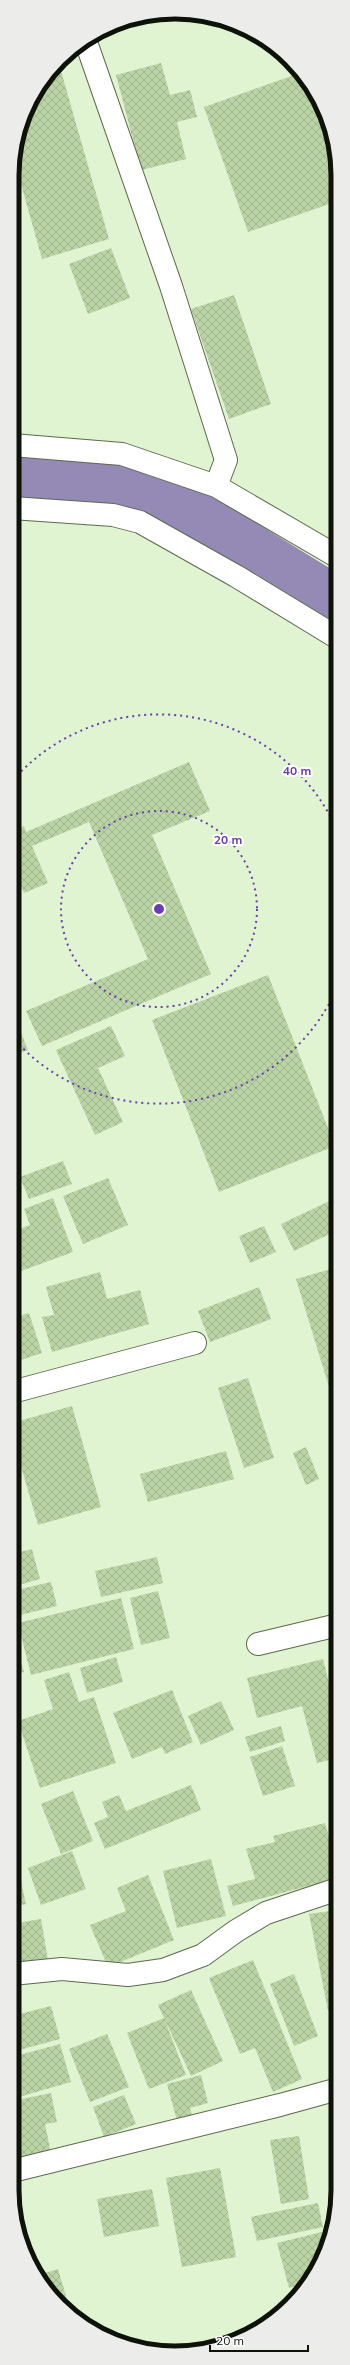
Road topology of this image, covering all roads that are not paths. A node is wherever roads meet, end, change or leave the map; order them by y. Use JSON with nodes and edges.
{"nodes":[{"id":1,"x":87,"y":46,"type":"edge"},
{"id":2,"x":19,"y":446,"type":"edge"},
{"id":3,"x":216,"y":486,"type":"junction"},
{"id":4,"x":19,"y":508,"type":"edge"},
{"id":5,"x":331,"y":553,"type":"edge"},
{"id":6,"x":331,"y":634,"type":"edge"},
{"id":7,"x":196,"y":1343,"type":"dead end"},
{"id":8,"x":19,"y":1390,"type":"edge"},
{"id":9,"x":331,"y":1627,"type":"edge"},
{"id":10,"x":258,"y":1644,"type":"dead end"},
{"id":11,"x":331,"y":1891,"type":"edge"},
{"id":12,"x":19,"y":1973,"type":"edge"},
{"id":13,"x":331,"y":2091,"type":"edge"},
{"id":14,"x":19,"y":2169,"type":"edge"}],
"edges":[{"from":1,"to":3,"type":"street"},
{"from":2,"to":3,"type":"street"},
{"from":3,"to":5,"type":"street"},
{"from":4,"to":6,"type":"street"},
{"from":7,"to":8,"type":"street"},
{"from":9,"to":10,"type":"street"},
{"from":11,"to":12,"type":"street"},
{"from":13,"to":14,"type":"street"}]}
